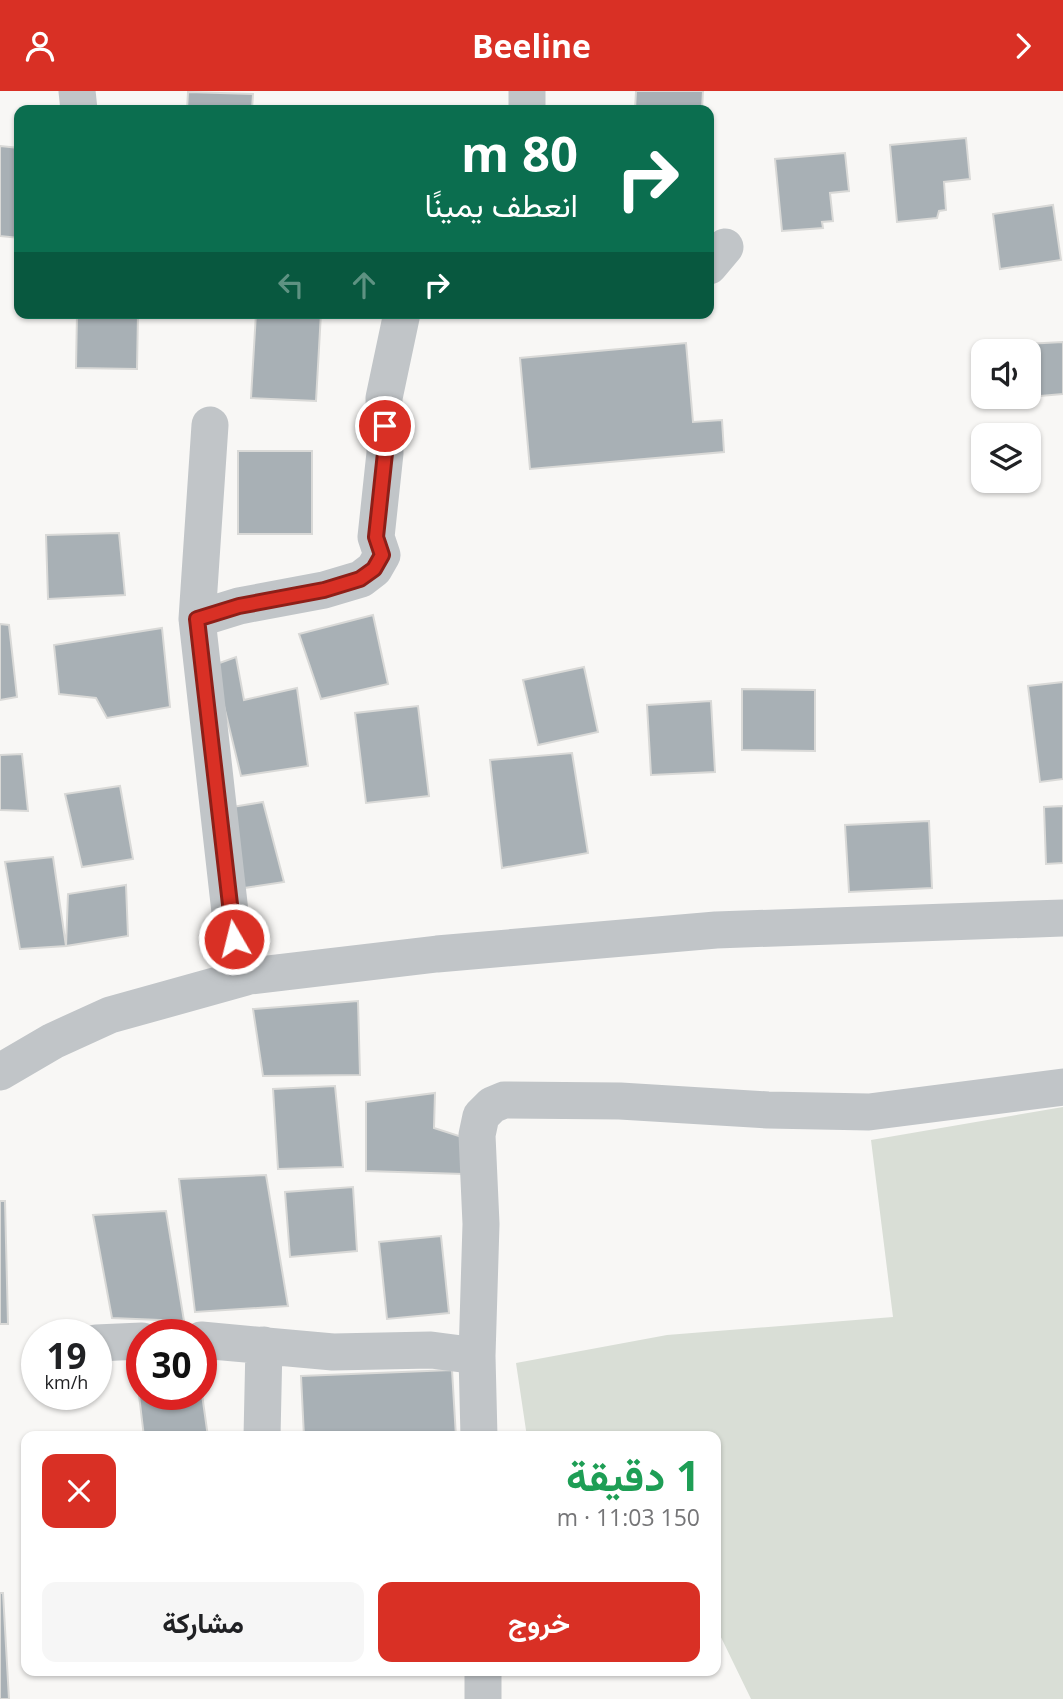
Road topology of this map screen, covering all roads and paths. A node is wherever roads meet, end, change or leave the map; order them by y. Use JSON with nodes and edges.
{"nodes":[{"id":1,"x":400,"y":319,"type":"edge"},
{"id":2,"x":210,"y":425,"type":"dead end"},
{"id":3,"x":197,"y":619,"type":"junction"},
{"id":4,"x":1063,"y":918,"type":"edge"},
{"id":5,"x":250,"y":976,"type":"junction"},
{"id":6,"x":0,"y":1072,"type":"edge"},
{"id":7,"x":1063,"y":1087,"type":"edge"},
{"id":8,"x":217,"y":1342,"type":"edge"},
{"id":9,"x":264,"y":1346,"type":"junction"},
{"id":10,"x":477,"y":1356,"type":"junction"},
{"id":11,"x":262,"y":1431,"type":"edge"},
{"id":12,"x":479,"y":1431,"type":"edge"},
{"id":13,"x":483,"y":1676,"type":"edge"},
{"id":14,"x":484,"y":1699,"type":"edge"}],
"edges":[{"from":1,"to":3,"type":"street"},
{"from":2,"to":3,"type":"street"},
{"from":3,"to":5,"type":"street"},
{"from":4,"to":5,"type":"street"},
{"from":5,"to":6,"type":"street"},
{"from":7,"to":10,"type":"street"},
{"from":8,"to":9,"type":"street"},
{"from":9,"to":10,"type":"street"},
{"from":9,"to":11,"type":"street"},
{"from":10,"to":12,"type":"street"},
{"from":13,"to":14,"type":"street"}]}
